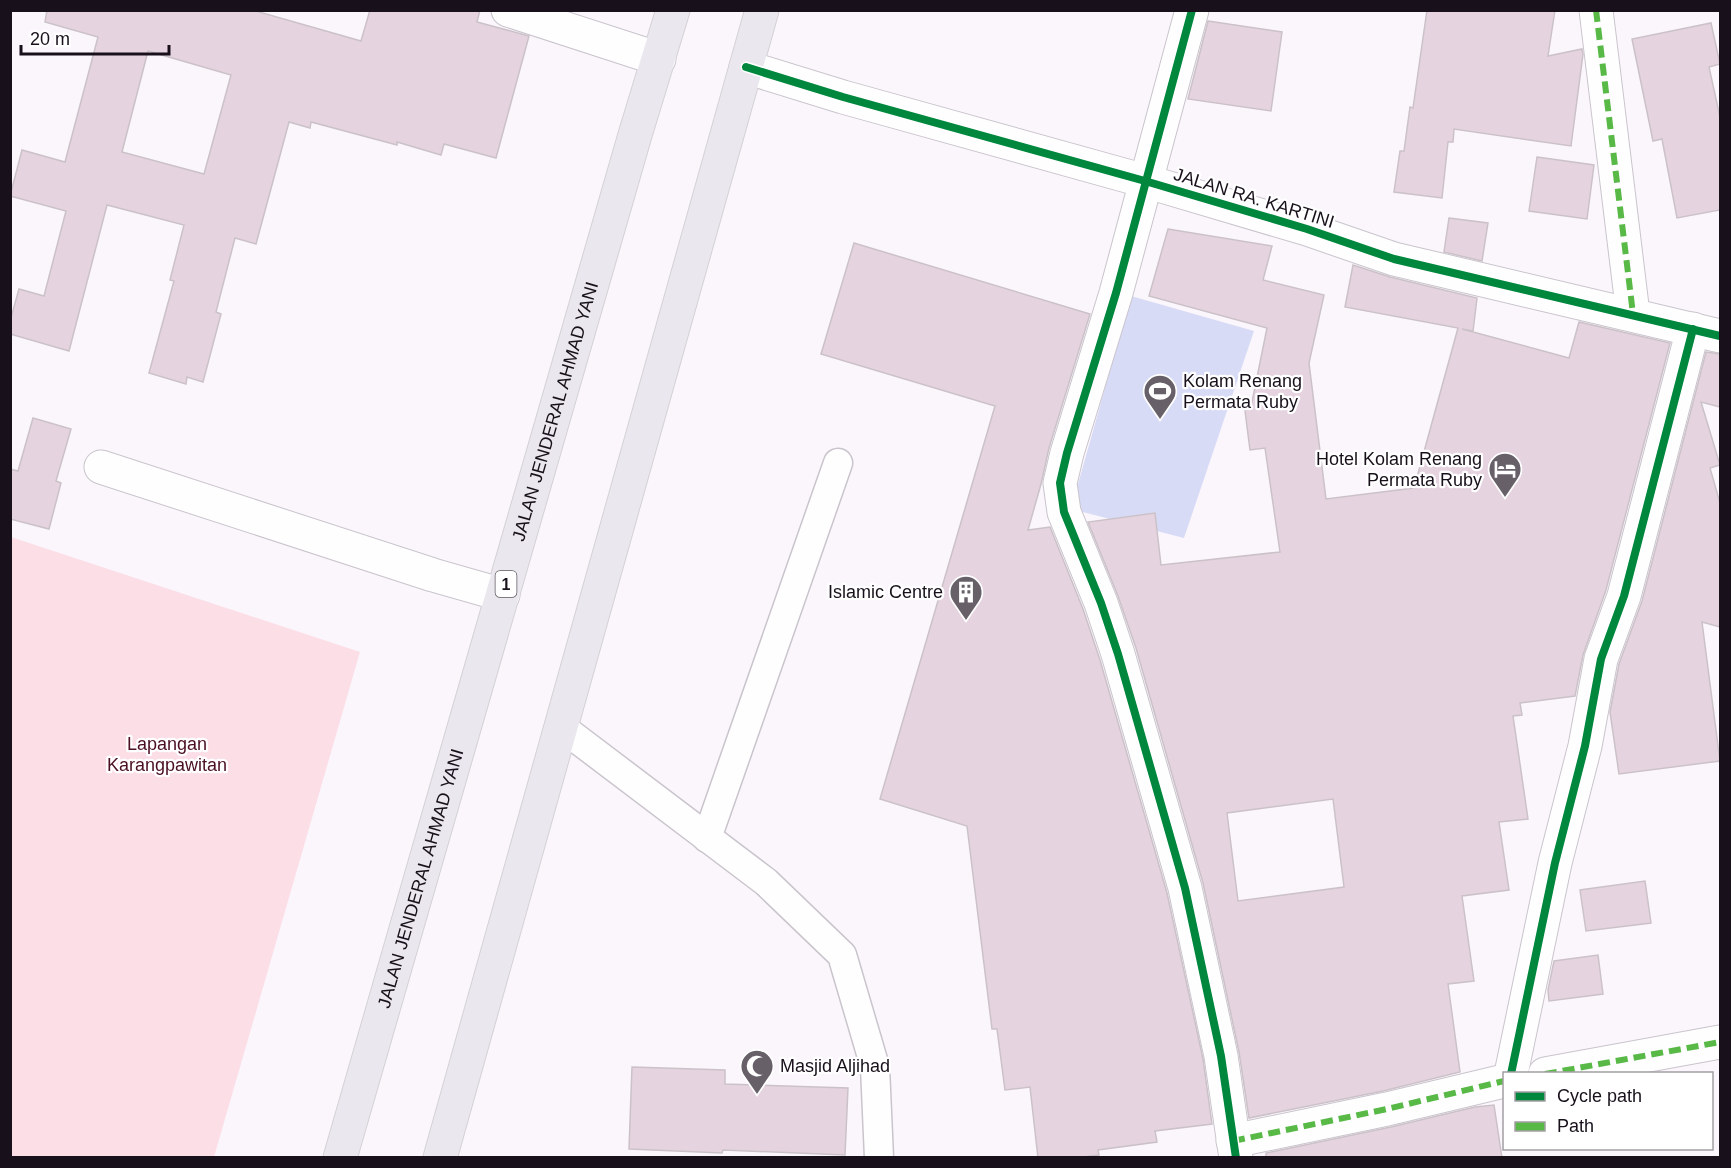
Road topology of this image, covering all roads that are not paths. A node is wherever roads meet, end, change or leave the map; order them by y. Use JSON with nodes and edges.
{"nodes":[{"id":1,"x":508,"y":10,"type":"edge"},
{"id":2,"x":673,"y":10,"type":"edge"},
{"id":3,"x":762,"y":10,"type":"edge"},
{"id":4,"x":1192,"y":10,"type":"edge"},
{"id":5,"x":1596,"y":10,"type":"edge"},
{"id":6,"x":659,"y":60,"type":"junction"},
{"id":7,"x":746,"y":67,"type":"junction"},
{"id":8,"x":1145,"y":181,"type":"junction"},
{"id":9,"x":1633,"y":314,"type":"junction"},
{"id":10,"x":1707,"y":333,"type":"edge"},
{"id":11,"x":838,"y":463,"type":"dead end"},
{"id":12,"x":101,"y":467,"type":"dead end"},
{"id":13,"x":503,"y":595,"type":"junction"},
{"id":14,"x":560,"y":726,"type":"junction"},
{"id":15,"x":707,"y":838,"type":"junction"},
{"id":16,"x":1720,"y":1042,"type":"edge"},
{"id":17,"x":1511,"y":1072,"type":"edge"},
{"id":18,"x":1556,"y":1072,"type":"edge"},
{"id":19,"x":1503,"y":1081,"type":"edge"},
{"id":20,"x":1235,"y":1149,"type":"edge"},
{"id":21,"x":340,"y":1158,"type":"edge"},
{"id":22,"x":440,"y":1158,"type":"edge"},
{"id":23,"x":879,"y":1158,"type":"edge"}],
"edges":[{"from":1,"to":6,"type":"street"},
{"from":2,"to":6,"type":"main road","name":"JALAN JENDERAL AHMAD YANI","number":"1"},
{"from":3,"to":7,"type":"main road"},
{"from":4,"to":8,"type":"street"},
{"from":5,"to":9,"type":"street"},
{"from":6,"to":13,"type":"main road","name":"JALAN JENDERAL AHMAD YANI","number":"1"},
{"from":7,"to":8,"type":"street","name":"JALAN RA. KARTINI"},
{"from":7,"to":14,"type":"main road"},
{"from":8,"to":9,"type":"street","name":"JALAN RA. KARTINI"},
{"from":8,"to":20,"type":"street"},
{"from":9,"to":10,"type":"street","name":"JALAN RA. KARTINI"},
{"from":10,"to":17,"type":"street"},
{"from":11,"to":15,"type":"lane"},
{"from":12,"to":13,"type":"street"},
{"from":13,"to":21,"type":"main road","name":"JALAN JENDERAL AHMAD YANI","number":"1"},
{"from":14,"to":15,"type":"lane"},
{"from":14,"to":22,"type":"main road"},
{"from":15,"to":23,"type":"lane"},
{"from":16,"to":18,"type":"street"},
{"from":19,"to":20,"type":"street"}]}
